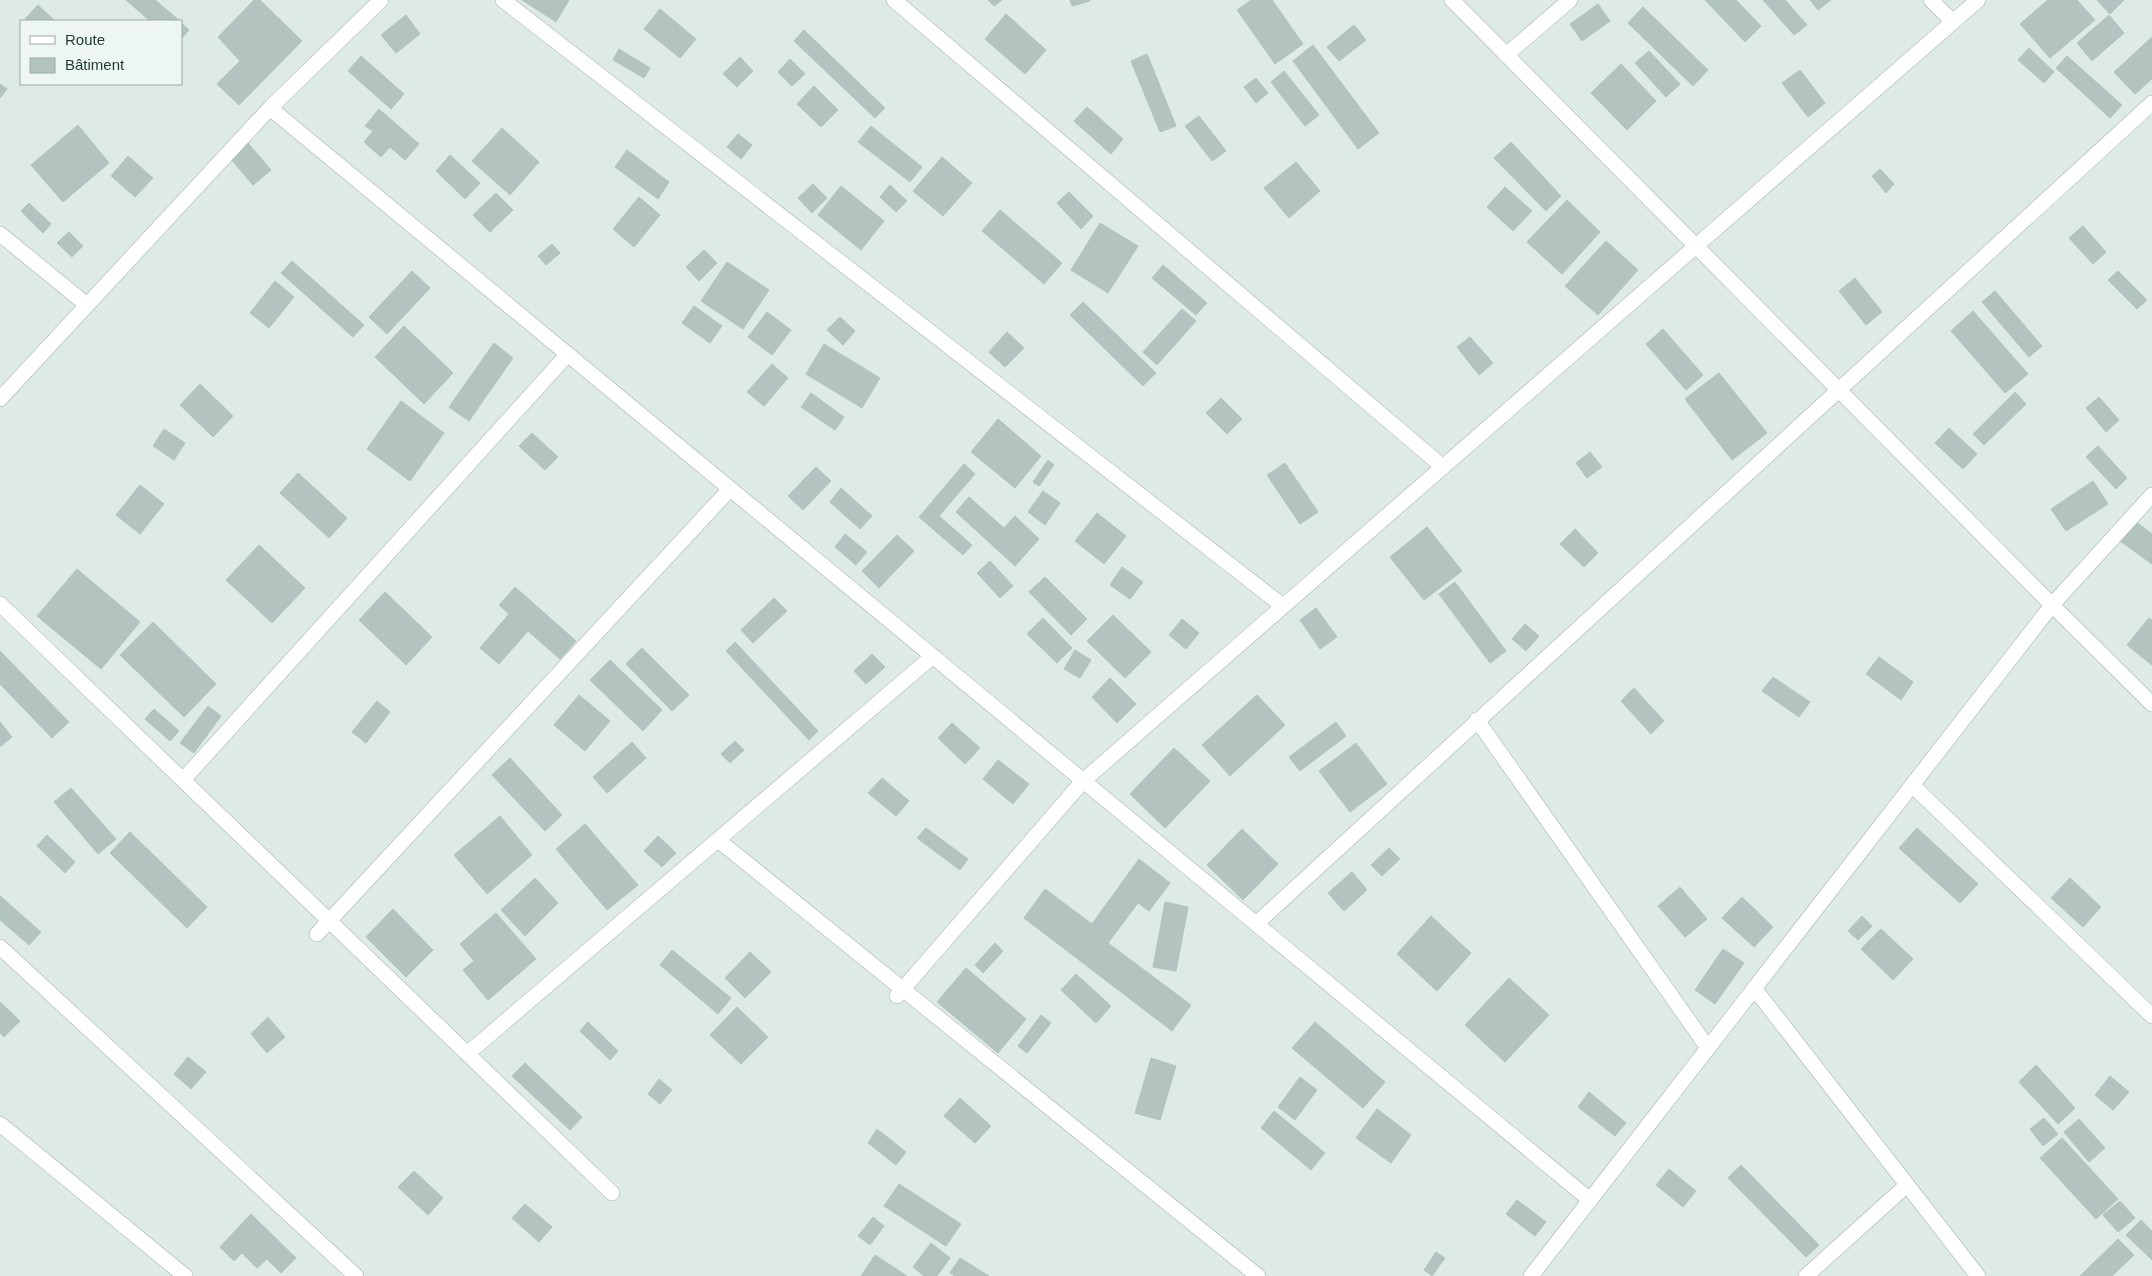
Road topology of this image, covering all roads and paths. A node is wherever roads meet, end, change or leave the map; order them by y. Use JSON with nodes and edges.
{"nodes":[{"id":1,"x":381,"y":0,"type":"edge"},
{"id":2,"x":503,"y":0,"type":"edge"},
{"id":3,"x":894,"y":0,"type":"edge"},
{"id":4,"x":1452,"y":0,"type":"edge"},
{"id":5,"x":1570,"y":0,"type":"edge"},
{"id":6,"x":1931,"y":0,"type":"edge"},
{"id":7,"x":1978,"y":0,"type":"edge"},
{"id":8,"x":1953,"y":22,"type":"junction"},
{"id":9,"x":1506,"y":55,"type":"junction"},
{"id":10,"x":2152,"y":103,"type":"edge"},
{"id":11,"x":270,"y":108,"type":"junction"},
{"id":12,"x":0,"y":234,"type":"edge"},
{"id":13,"x":1696,"y":247,"type":"junction"},
{"id":14,"x":87,"y":305,"type":"junction"},
{"id":15,"x":568,"y":354,"type":"junction"},
{"id":16,"x":1839,"y":390,"type":"junction"},
{"id":17,"x":0,"y":399,"type":"edge"},
{"id":18,"x":1443,"y":466,"type":"junction"},
{"id":19,"x":730,"y":489,"type":"junction"},
{"id":20,"x":2152,"y":495,"type":"edge"},
{"id":21,"x":0,"y":604,"type":"edge"},
{"id":22,"x":2052,"y":605,"type":"junction"},
{"id":23,"x":1283,"y":606,"type":"junction"},
{"id":24,"x":933,"y":656,"type":"junction"},
{"id":25,"x":2152,"y":704,"type":"edge"},
{"id":26,"x":1477,"y":720,"type":"junction"},
{"id":27,"x":183,"y":780,"type":"junction"},
{"id":28,"x":1083,"y":781,"type":"junction"},
{"id":29,"x":1912,"y":786,"type":"junction"},
{"id":30,"x":718,"y":840,"type":"junction"},
{"id":31,"x":329,"y":921,"type":"junction"},
{"id":32,"x":1256,"y":924,"type":"junction"},
{"id":33,"x":317,"y":934,"type":"dead end"},
{"id":34,"x":0,"y":947,"type":"edge"},
{"id":35,"x":1754,"y":988,"type":"junction"},
{"id":36,"x":900,"y":993,"type":"junction"},
{"id":37,"x":2152,"y":1016,"type":"edge"},
{"id":38,"x":1708,"y":1048,"type":"junction"},
{"id":39,"x":467,"y":1054,"type":"junction"},
{"id":40,"x":0,"y":1124,"type":"edge"},
{"id":41,"x":1907,"y":1185,"type":"junction"},
{"id":42,"x":612,"y":1193,"type":"dead end"},
{"id":43,"x":1590,"y":1200,"type":"junction"},
{"id":44,"x":185,"y":1276,"type":"edge"},
{"id":45,"x":356,"y":1276,"type":"edge"},
{"id":46,"x":1258,"y":1276,"type":"edge"},
{"id":47,"x":1531,"y":1276,"type":"edge"},
{"id":48,"x":1806,"y":1276,"type":"edge"},
{"id":49,"x":1978,"y":1276,"type":"edge"}],
"edges":[{"from":1,"to":11,"type":"street"},
{"from":2,"to":23,"type":"street"},
{"from":3,"to":18,"type":"street"},
{"from":4,"to":9,"type":"street"},
{"from":5,"to":9,"type":"street"},
{"from":6,"to":8,"type":"street"},
{"from":7,"to":8,"type":"street"},
{"from":8,"to":13,"type":"street"},
{"from":9,"to":13,"type":"street"},
{"from":10,"to":16,"type":"street"},
{"from":11,"to":14,"type":"street"},
{"from":11,"to":15,"type":"street"},
{"from":12,"to":14,"type":"street"},
{"from":13,"to":16,"type":"street"},
{"from":13,"to":18,"type":"street"},
{"from":14,"to":17,"type":"street"},
{"from":15,"to":19,"type":"street"},
{"from":15,"to":27,"type":"street"},
{"from":16,"to":22,"type":"street"},
{"from":16,"to":26,"type":"street"},
{"from":18,"to":23,"type":"street"},
{"from":19,"to":24,"type":"street"},
{"from":19,"to":31,"type":"street"},
{"from":20,"to":22,"type":"street"},
{"from":21,"to":27,"type":"street"},
{"from":22,"to":25,"type":"street"},
{"from":22,"to":29,"type":"street"},
{"from":23,"to":28,"type":"street"},
{"from":24,"to":28,"type":"street"},
{"from":24,"to":30,"type":"street"},
{"from":26,"to":32,"type":"street"},
{"from":26,"to":38,"type":"street"},
{"from":27,"to":31,"type":"street"},
{"from":28,"to":32,"type":"street"},
{"from":28,"to":36,"type":"street"},
{"from":29,"to":35,"type":"street"},
{"from":29,"to":37,"type":"street"},
{"from":30,"to":36,"type":"street"},
{"from":30,"to":39,"type":"street"},
{"from":31,"to":33,"type":"street"},
{"from":31,"to":39,"type":"street"},
{"from":32,"to":43,"type":"street"},
{"from":34,"to":45,"type":"street"},
{"from":35,"to":38,"type":"street"},
{"from":35,"to":41,"type":"street"},
{"from":36,"to":46,"type":"street"},
{"from":38,"to":43,"type":"street"},
{"from":39,"to":42,"type":"street"},
{"from":40,"to":44,"type":"street"},
{"from":41,"to":48,"type":"street"},
{"from":41,"to":49,"type":"street"},
{"from":43,"to":47,"type":"street"}]}
